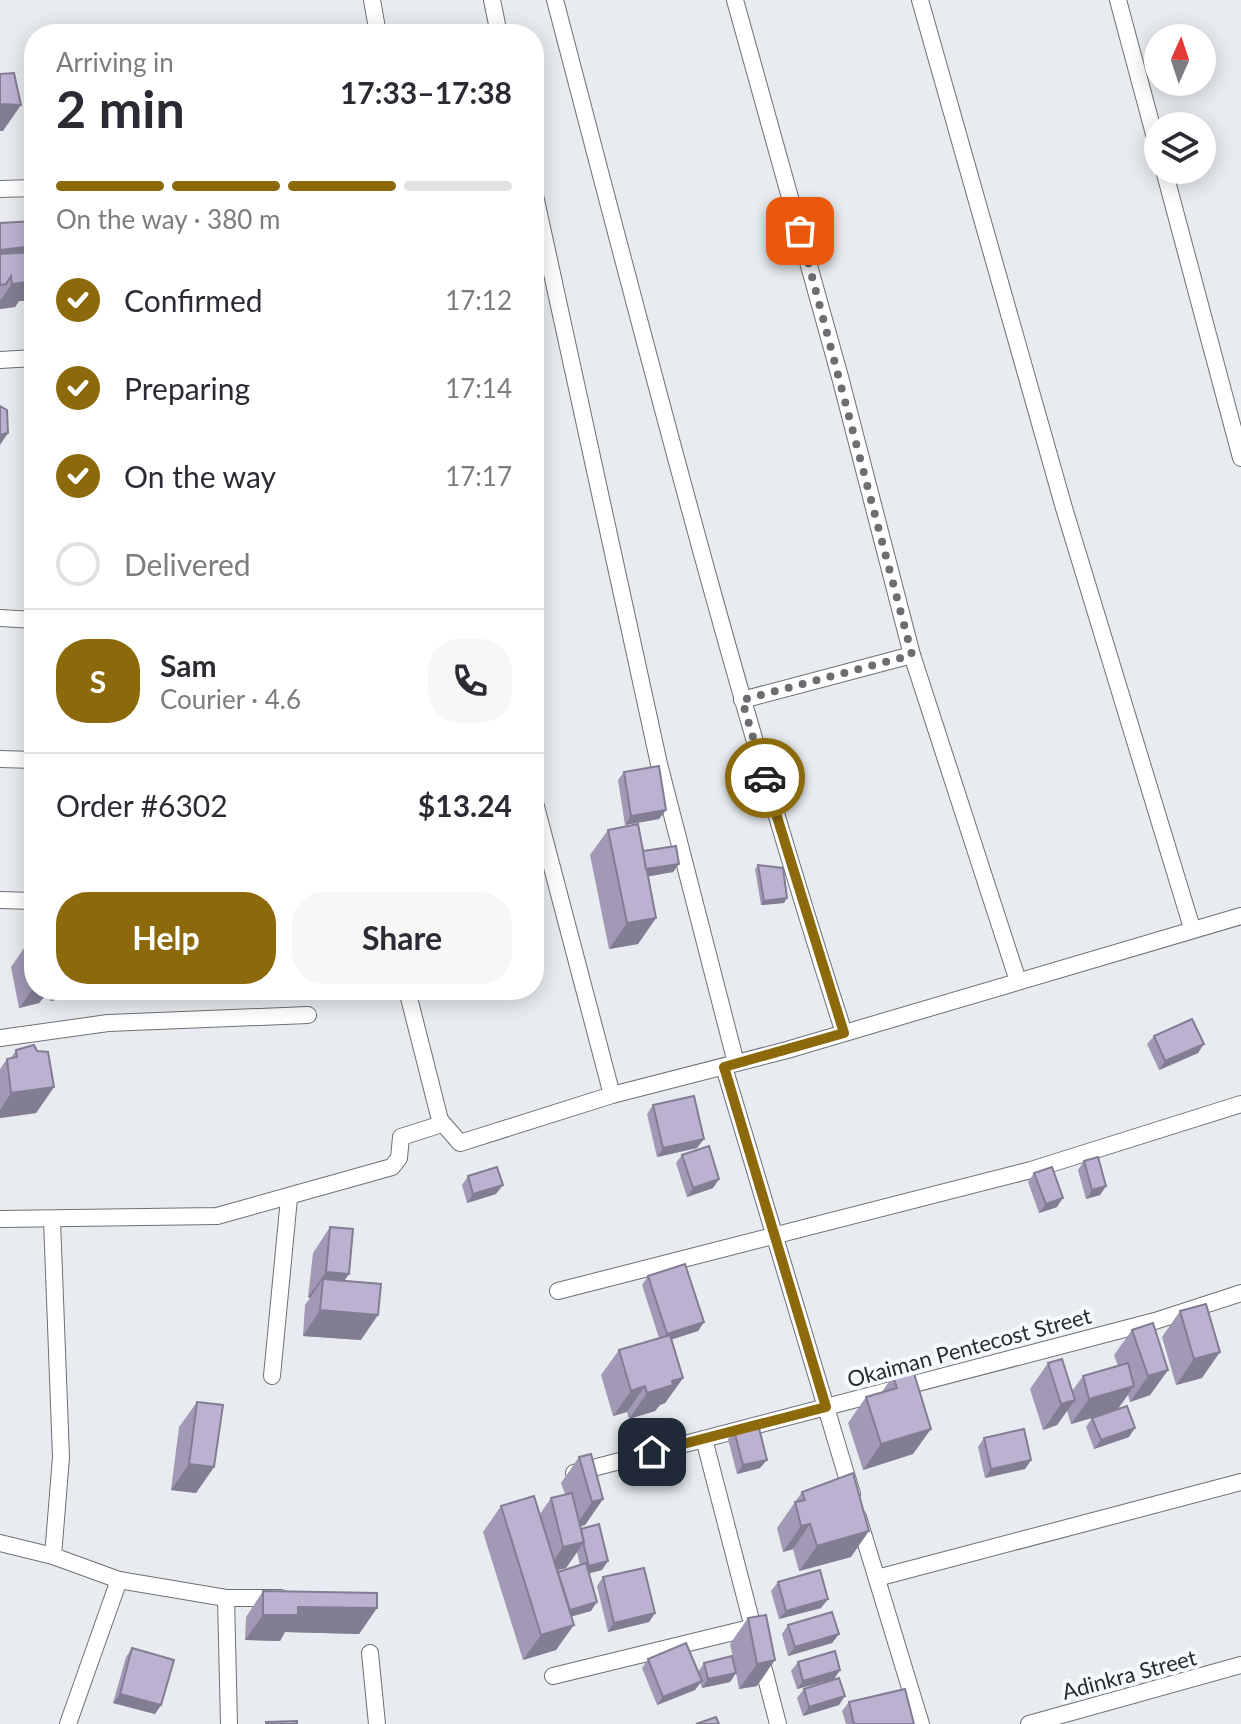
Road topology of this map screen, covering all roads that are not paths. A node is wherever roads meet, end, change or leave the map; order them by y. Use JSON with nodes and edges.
{"nodes":[{"id":1,"x":372,"y":0,"type":"edge"},
{"id":2,"x":492,"y":0,"type":"edge"},
{"id":3,"x":555,"y":0,"type":"edge"},
{"id":4,"x":735,"y":0,"type":"edge"},
{"id":5,"x":920,"y":0,"type":"edge"},
{"id":6,"x":1118,"y":0,"type":"edge"},
{"id":7,"x":376,"y":24,"type":"edge"},
{"id":8,"x":497,"y":24,"type":"edge"},
{"id":9,"x":1148,"y":112,"type":"edge"},
{"id":10,"x":1168,"y":184,"type":"edge"},
{"id":11,"x":24,"y":188,"type":"edge"},
{"id":12,"x":0,"y":189,"type":"edge"},
{"id":13,"x":544,"y":237,"type":"edge"},
{"id":14,"x":24,"y":359,"type":"edge"},
{"id":15,"x":0,"y":360,"type":"edge"},
{"id":16,"x":1241,"y":458,"type":"edge"},
{"id":17,"x":0,"y":618,"type":"edge"},
{"id":18,"x":24,"y":619,"type":"edge"},
{"id":19,"x":912,"y":655,"type":"junction"},
{"id":20,"x":742,"y":700,"type":"junction"},
{"id":21,"x":0,"y":759,"type":"edge"},
{"id":22,"x":24,"y":760,"type":"edge"},
{"id":23,"x":544,"y":837,"type":"edge"},
{"id":24,"x":0,"y":900,"type":"edge"},
{"id":25,"x":24,"y":901,"type":"edge"},
{"id":26,"x":1241,"y":916,"type":"edge"},
{"id":27,"x":1192,"y":928,"type":"junction"},
{"id":28,"x":1018,"y":981,"type":"junction"},
{"id":29,"x":409,"y":1000,"type":"edge"},
{"id":30,"x":308,"y":1015,"type":"dead end"},
{"id":31,"x":844,"y":1033,"type":"junction"},
{"id":32,"x":0,"y":1038,"type":"edge"},
{"id":33,"x":730,"y":1065,"type":"junction"},
{"id":34,"x":612,"y":1095,"type":"junction"},
{"id":35,"x":1241,"y":1104,"type":"edge"},
{"id":36,"x":438,"y":1125,"type":"junction"},
{"id":37,"x":289,"y":1198,"type":"junction"},
{"id":38,"x":0,"y":1219,"type":"edge"},
{"id":39,"x":52,"y":1220,"type":"junction"},
{"id":40,"x":775,"y":1238,"type":"junction"},
{"id":41,"x":558,"y":1291,"type":"dead end"},
{"id":42,"x":1241,"y":1293,"type":"edge"},
{"id":43,"x":272,"y":1376,"type":"dead end"},
{"id":44,"x":826,"y":1407,"type":"junction"},
{"id":45,"x":704,"y":1439,"type":"junction"},
{"id":46,"x":568,"y":1474,"type":"dead end"},
{"id":47,"x":1241,"y":1482,"type":"edge"},
{"id":48,"x":0,"y":1543,"type":"edge"},
{"id":49,"x":53,"y":1556,"type":"junction"},
{"id":50,"x":877,"y":1578,"type":"junction"},
{"id":51,"x":119,"y":1580,"type":"junction"},
{"id":52,"x":226,"y":1598,"type":"junction"},
{"id":53,"x":302,"y":1598,"type":"edge"},
{"id":54,"x":754,"y":1627,"type":"junction"},
{"id":55,"x":370,"y":1653,"type":"dead end"},
{"id":56,"x":1241,"y":1665,"type":"edge"},
{"id":57,"x":553,"y":1676,"type":"dead end"},
{"id":58,"x":68,"y":1724,"type":"edge"},
{"id":59,"x":229,"y":1724,"type":"edge"},
{"id":60,"x":377,"y":1724,"type":"edge"},
{"id":61,"x":778,"y":1724,"type":"edge"},
{"id":62,"x":921,"y":1724,"type":"edge"},
{"id":63,"x":1029,"y":1724,"type":"edge"}],
"edges":[{"from":1,"to":7,"type":"street"},
{"from":2,"to":8,"type":"street"},
{"from":3,"to":20,"type":"street"},
{"from":4,"to":19,"type":"street"},
{"from":5,"to":27,"type":"street"},
{"from":6,"to":9,"type":"street"},
{"from":10,"to":16,"type":"street"},
{"from":11,"to":12,"type":"street"},
{"from":13,"to":33,"type":"street"},
{"from":14,"to":15,"type":"street"},
{"from":17,"to":18,"type":"street"},
{"from":19,"to":20,"type":"street"},
{"from":19,"to":28,"type":"street"},
{"from":20,"to":31,"type":"street"},
{"from":21,"to":22,"type":"street"},
{"from":23,"to":34,"type":"street"},
{"from":24,"to":25,"type":"street"},
{"from":26,"to":27,"type":"street"},
{"from":27,"to":28,"type":"street"},
{"from":28,"to":31,"type":"street"},
{"from":29,"to":36,"type":"street"},
{"from":30,"to":32,"type":"street"},
{"from":31,"to":33,"type":"street"},
{"from":33,"to":34,"type":"street"},
{"from":33,"to":40,"type":"street"},
{"from":34,"to":36,"type":"street"},
{"from":35,"to":40,"type":"street"},
{"from":36,"to":37,"type":"street"},
{"from":37,"to":39,"type":"street"},
{"from":37,"to":43,"type":"street"},
{"from":38,"to":39,"type":"street"},
{"from":39,"to":49,"type":"street"},
{"from":40,"to":41,"type":"street"},
{"from":40,"to":44,"type":"street"},
{"from":42,"to":44,"type":"street","name":"Okaiman Pentecost Street"},
{"from":44,"to":45,"type":"street","name":"Okaiman Pentecost Street"},
{"from":44,"to":50,"type":"street"},
{"from":45,"to":46,"type":"street","name":"Okaiman Pentecost Street"},
{"from":45,"to":54,"type":"street"},
{"from":47,"to":50,"type":"street"},
{"from":48,"to":49,"type":"street"},
{"from":49,"to":51,"type":"street"},
{"from":50,"to":62,"type":"street"},
{"from":51,"to":52,"type":"street"},
{"from":51,"to":58,"type":"street"},
{"from":52,"to":53,"type":"street"},
{"from":52,"to":59,"type":"street"},
{"from":54,"to":57,"type":"street"},
{"from":54,"to":61,"type":"street"},
{"from":55,"to":60,"type":"street"},
{"from":56,"to":63,"type":"street","name":"Adinkra Street"}]}
